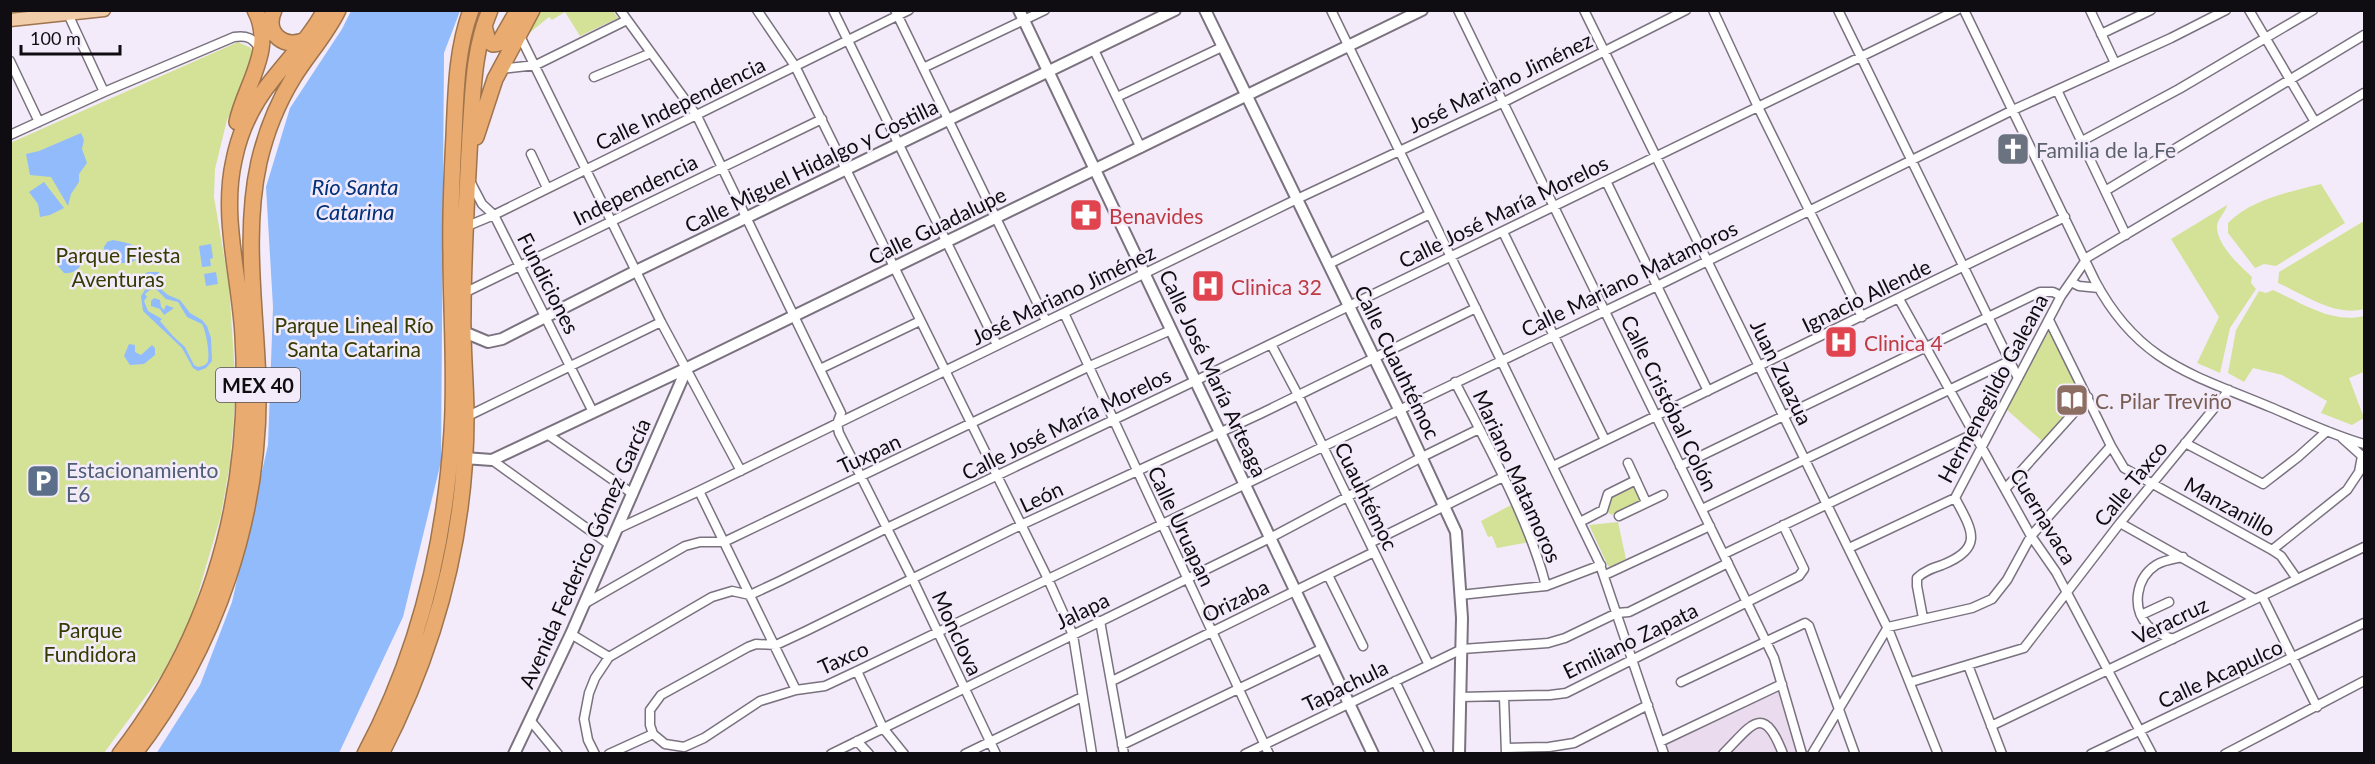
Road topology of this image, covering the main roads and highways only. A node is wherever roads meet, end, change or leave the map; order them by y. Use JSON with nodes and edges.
{"nodes":[{"id":1,"x":104,"y":10,"type":"edge"},
{"id":2,"x":255,"y":10,"type":"edge"},
{"id":3,"x":274,"y":10,"type":"edge"},
{"id":4,"x":325,"y":10,"type":"edge"},
{"id":5,"x":338,"y":10,"type":"edge"},
{"id":6,"x":471,"y":10,"type":"edge"},
{"id":7,"x":490,"y":10,"type":"edge"},
{"id":8,"x":518,"y":10,"type":"edge"},
{"id":9,"x":532,"y":10,"type":"edge"},
{"id":10,"x":10,"y":20,"type":"edge"},
{"id":11,"x":484,"y":26,"type":"junction"},
{"id":12,"x":307,"y":39,"type":"junction"},
{"id":13,"x":294,"y":77,"type":"junction"},
{"id":14,"x":237,"y":144,"type":"junction"},
{"id":15,"x":468,"y":168,"type":"junction"},
{"id":16,"x":231,"y":225,"type":"junction"},
{"id":17,"x":465,"y":394,"type":"junction"},
{"id":18,"x":451,"y":445,"type":"junction"},
{"id":19,"x":412,"y":689,"type":"junction"},
{"id":20,"x":379,"y":725,"type":"junction"},
{"id":21,"x":371,"y":750,"type":"edge"},
{"id":22,"x":120,"y":753,"type":"edge"},
{"id":23,"x":135,"y":753,"type":"edge"}],
"edges":[{"from":1,"to":10,"type":"main road"},
{"from":2,"to":14,"type":"highway"},
{"from":3,"to":12,"type":"highway"},
{"from":4,"to":12,"type":"highway","number":"MEX 40"},
{"from":5,"to":13,"type":"highway","number":"MEX 40"},
{"from":6,"to":18,"type":"highway"},
{"from":7,"to":11,"type":"highway"},
{"from":8,"to":11,"type":"highway"},
{"from":9,"to":15,"type":"highway"},
{"from":11,"to":15,"type":"highway"},
{"from":12,"to":14,"type":"highway","number":"MEX 40"},
{"from":13,"to":16,"type":"highway"},
{"from":13,"to":23,"type":"highway","number":"MEX 40"},
{"from":14,"to":16,"type":"highway","number":"MEX 40"},
{"from":15,"to":17,"type":"highway"},
{"from":16,"to":22,"type":"highway","number":"MEX 40"},
{"from":17,"to":18,"type":"highway"},
{"from":17,"to":19,"type":"highway"},
{"from":18,"to":20,"type":"highway"},
{"from":19,"to":20,"type":"highway"},
{"from":19,"to":21,"type":"highway"},
{"from":20,"to":21,"type":"highway"}]}
